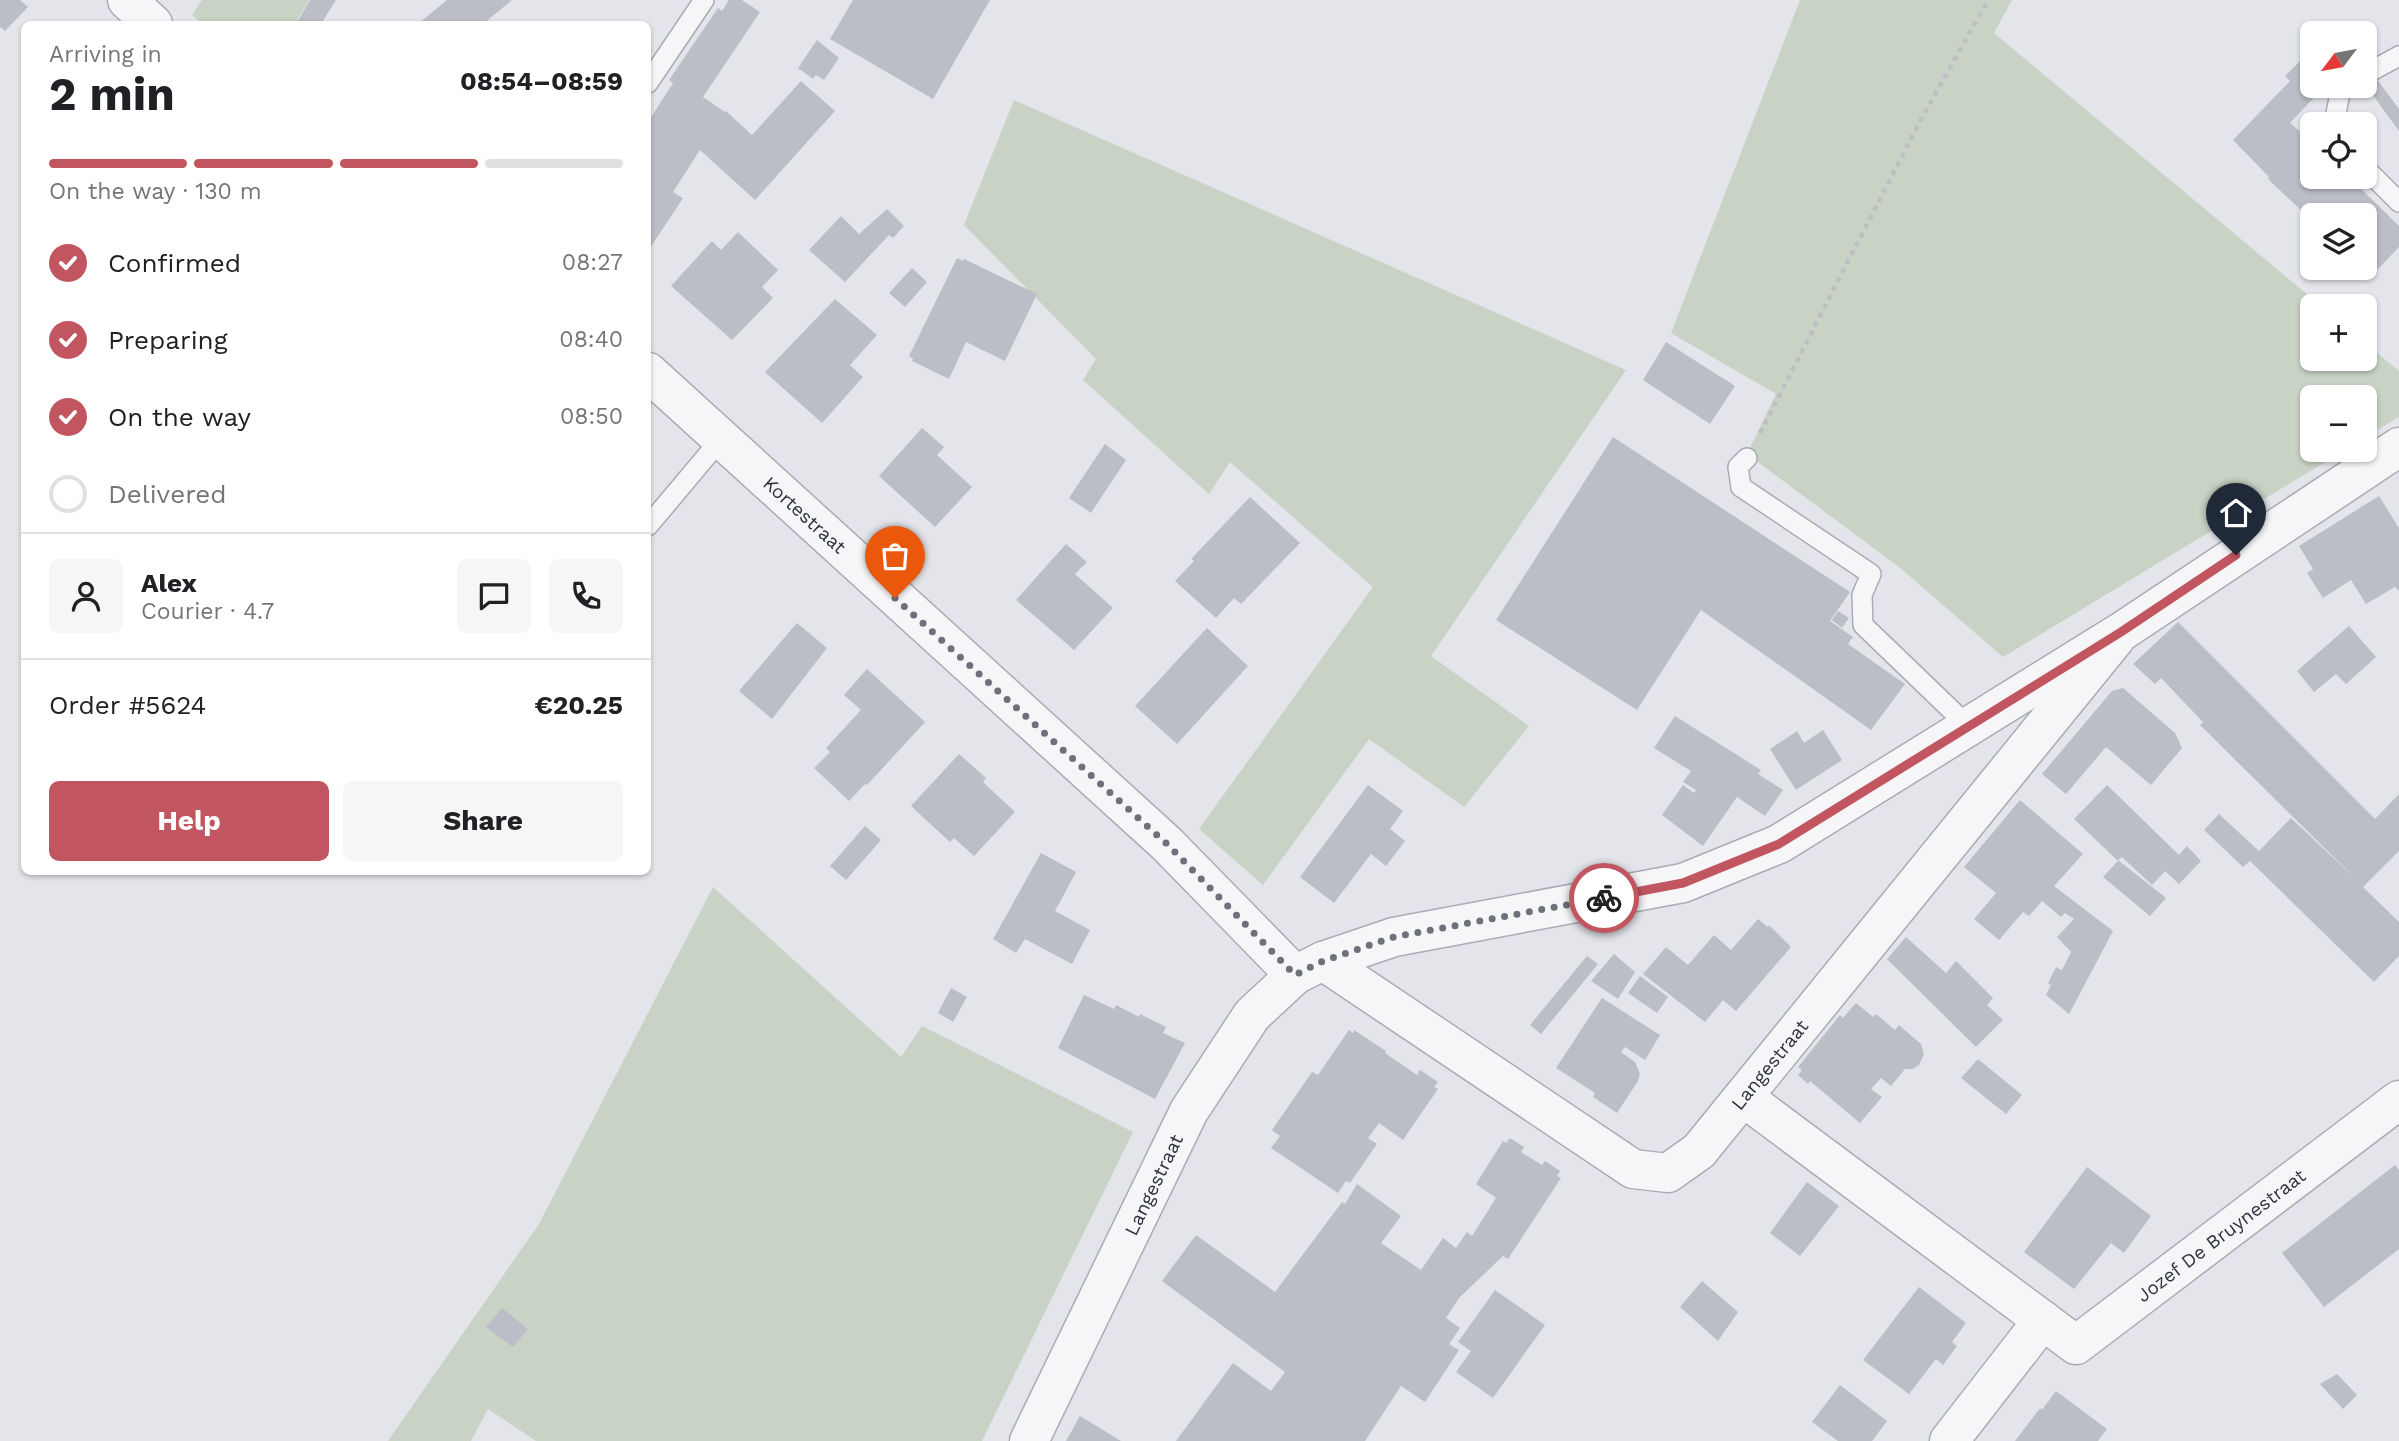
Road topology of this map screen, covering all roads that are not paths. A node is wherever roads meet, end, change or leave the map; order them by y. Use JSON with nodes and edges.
{"nodes":[{"id":1,"x":127,"y":0,"type":"edge"},
{"id":2,"x":704,"y":0,"type":"edge"},
{"id":3,"x":150,"y":21,"type":"edge"},
{"id":4,"x":2399,"y":56,"type":"edge"},
{"id":5,"x":2377,"y":68,"type":"edge"},
{"id":6,"x":651,"y":79,"type":"edge"},
{"id":7,"x":2377,"y":180,"type":"edge"},
{"id":8,"x":2399,"y":202,"type":"edge"},
{"id":9,"x":651,"y":375,"type":"edge"},
{"id":10,"x":721,"y":439,"type":"junction"},
{"id":11,"x":2399,"y":447,"type":"edge"},
{"id":12,"x":1747,"y":458,"type":"road end"},
{"id":13,"x":651,"y":522,"type":"edge"},
{"id":14,"x":2121,"y":632,"type":"junction"},
{"id":15,"x":1969,"y":727,"type":"junction"},
{"id":16,"x":1309,"y":968,"type":"junction"},
{"id":17,"x":1743,"y":1097,"type":"junction"},
{"id":18,"x":2399,"y":1100,"type":"edge"},
{"id":19,"x":2043,"y":1321,"type":"junction"},
{"id":20,"x":1029,"y":1441,"type":"edge"},
{"id":21,"x":1949,"y":1441,"type":"edge"}],
"edges":[{"from":1,"to":3,"type":"street"},
{"from":2,"to":6,"type":"lane"},
{"from":4,"to":5,"type":"lane"},
{"from":7,"to":8,"type":"lane"},
{"from":9,"to":10,"type":"street","name":"Kortestraat"},
{"from":10,"to":13,"type":"lane"},
{"from":10,"to":16,"type":"street","name":"Kortestraat"},
{"from":11,"to":14,"type":"street","name":"Langestraat"},
{"from":12,"to":15,"type":"lane"},
{"from":14,"to":15,"type":"street","name":"Langestraat"},
{"from":14,"to":17,"type":"street","name":"Langestraat"},
{"from":15,"to":16,"type":"street","name":"Langestraat"},
{"from":16,"to":17,"type":"street","name":"Langestraat"},
{"from":16,"to":20,"type":"street","name":"Langestraat"},
{"from":17,"to":19,"type":"street","name":"Jozef De Bruynestraat"},
{"from":18,"to":19,"type":"street","name":"Jozef De Bruynestraat"},
{"from":19,"to":21,"type":"street"}]}
